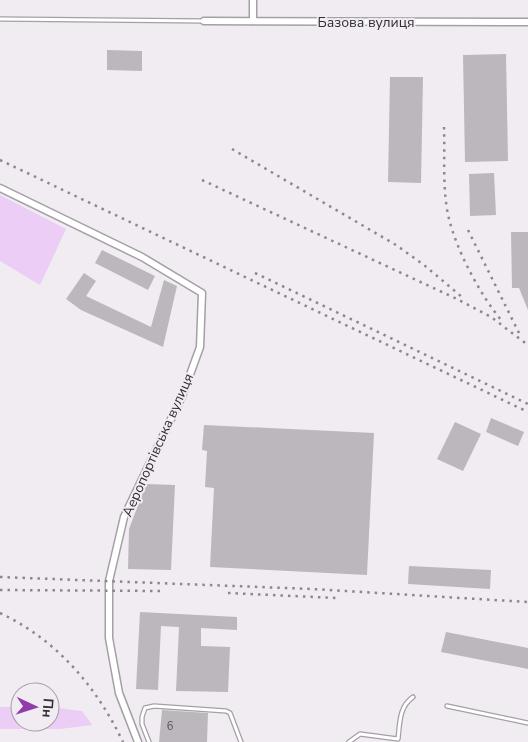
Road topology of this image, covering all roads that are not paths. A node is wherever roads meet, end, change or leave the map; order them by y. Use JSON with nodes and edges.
{"nodes":[{"id":1,"x":253,"y":0,"type":"edge"},
{"id":2,"x":0,"y":19,"type":"edge"},
{"id":3,"x":204,"y":21,"type":"joint"},
{"id":4,"x":254,"y":21,"type":"junction"},
{"id":5,"x":528,"y":22,"type":"edge"},
{"id":6,"x":0,"y":188,"type":"edge"},
{"id":7,"x":413,"y":698,"type":"dead end"},
{"id":8,"x":447,"y":706,"type":"dead end"},
{"id":9,"x":528,"y":723,"type":"edge"},
{"id":10,"x":138,"y":742,"type":"edge"},
{"id":11,"x":149,"y":742,"type":"edge"},
{"id":12,"x":241,"y":742,"type":"edge"},
{"id":13,"x":348,"y":742,"type":"edge"}],
"edges":[{"from":1,"to":4,"type":"street"},
{"from":2,"to":3,"type":"lane"},
{"from":3,"to":4,"type":"street","name":"Базова вулиця"},
{"from":4,"to":5,"type":"street","name":"Базова вулиця"},
{"from":6,"to":10,"type":"street","name":"Аеропортівська вулиця"},
{"from":7,"to":13,"type":"lane"},
{"from":8,"to":9,"type":"lane"},
{"from":11,"to":12,"type":"lane"}]}
